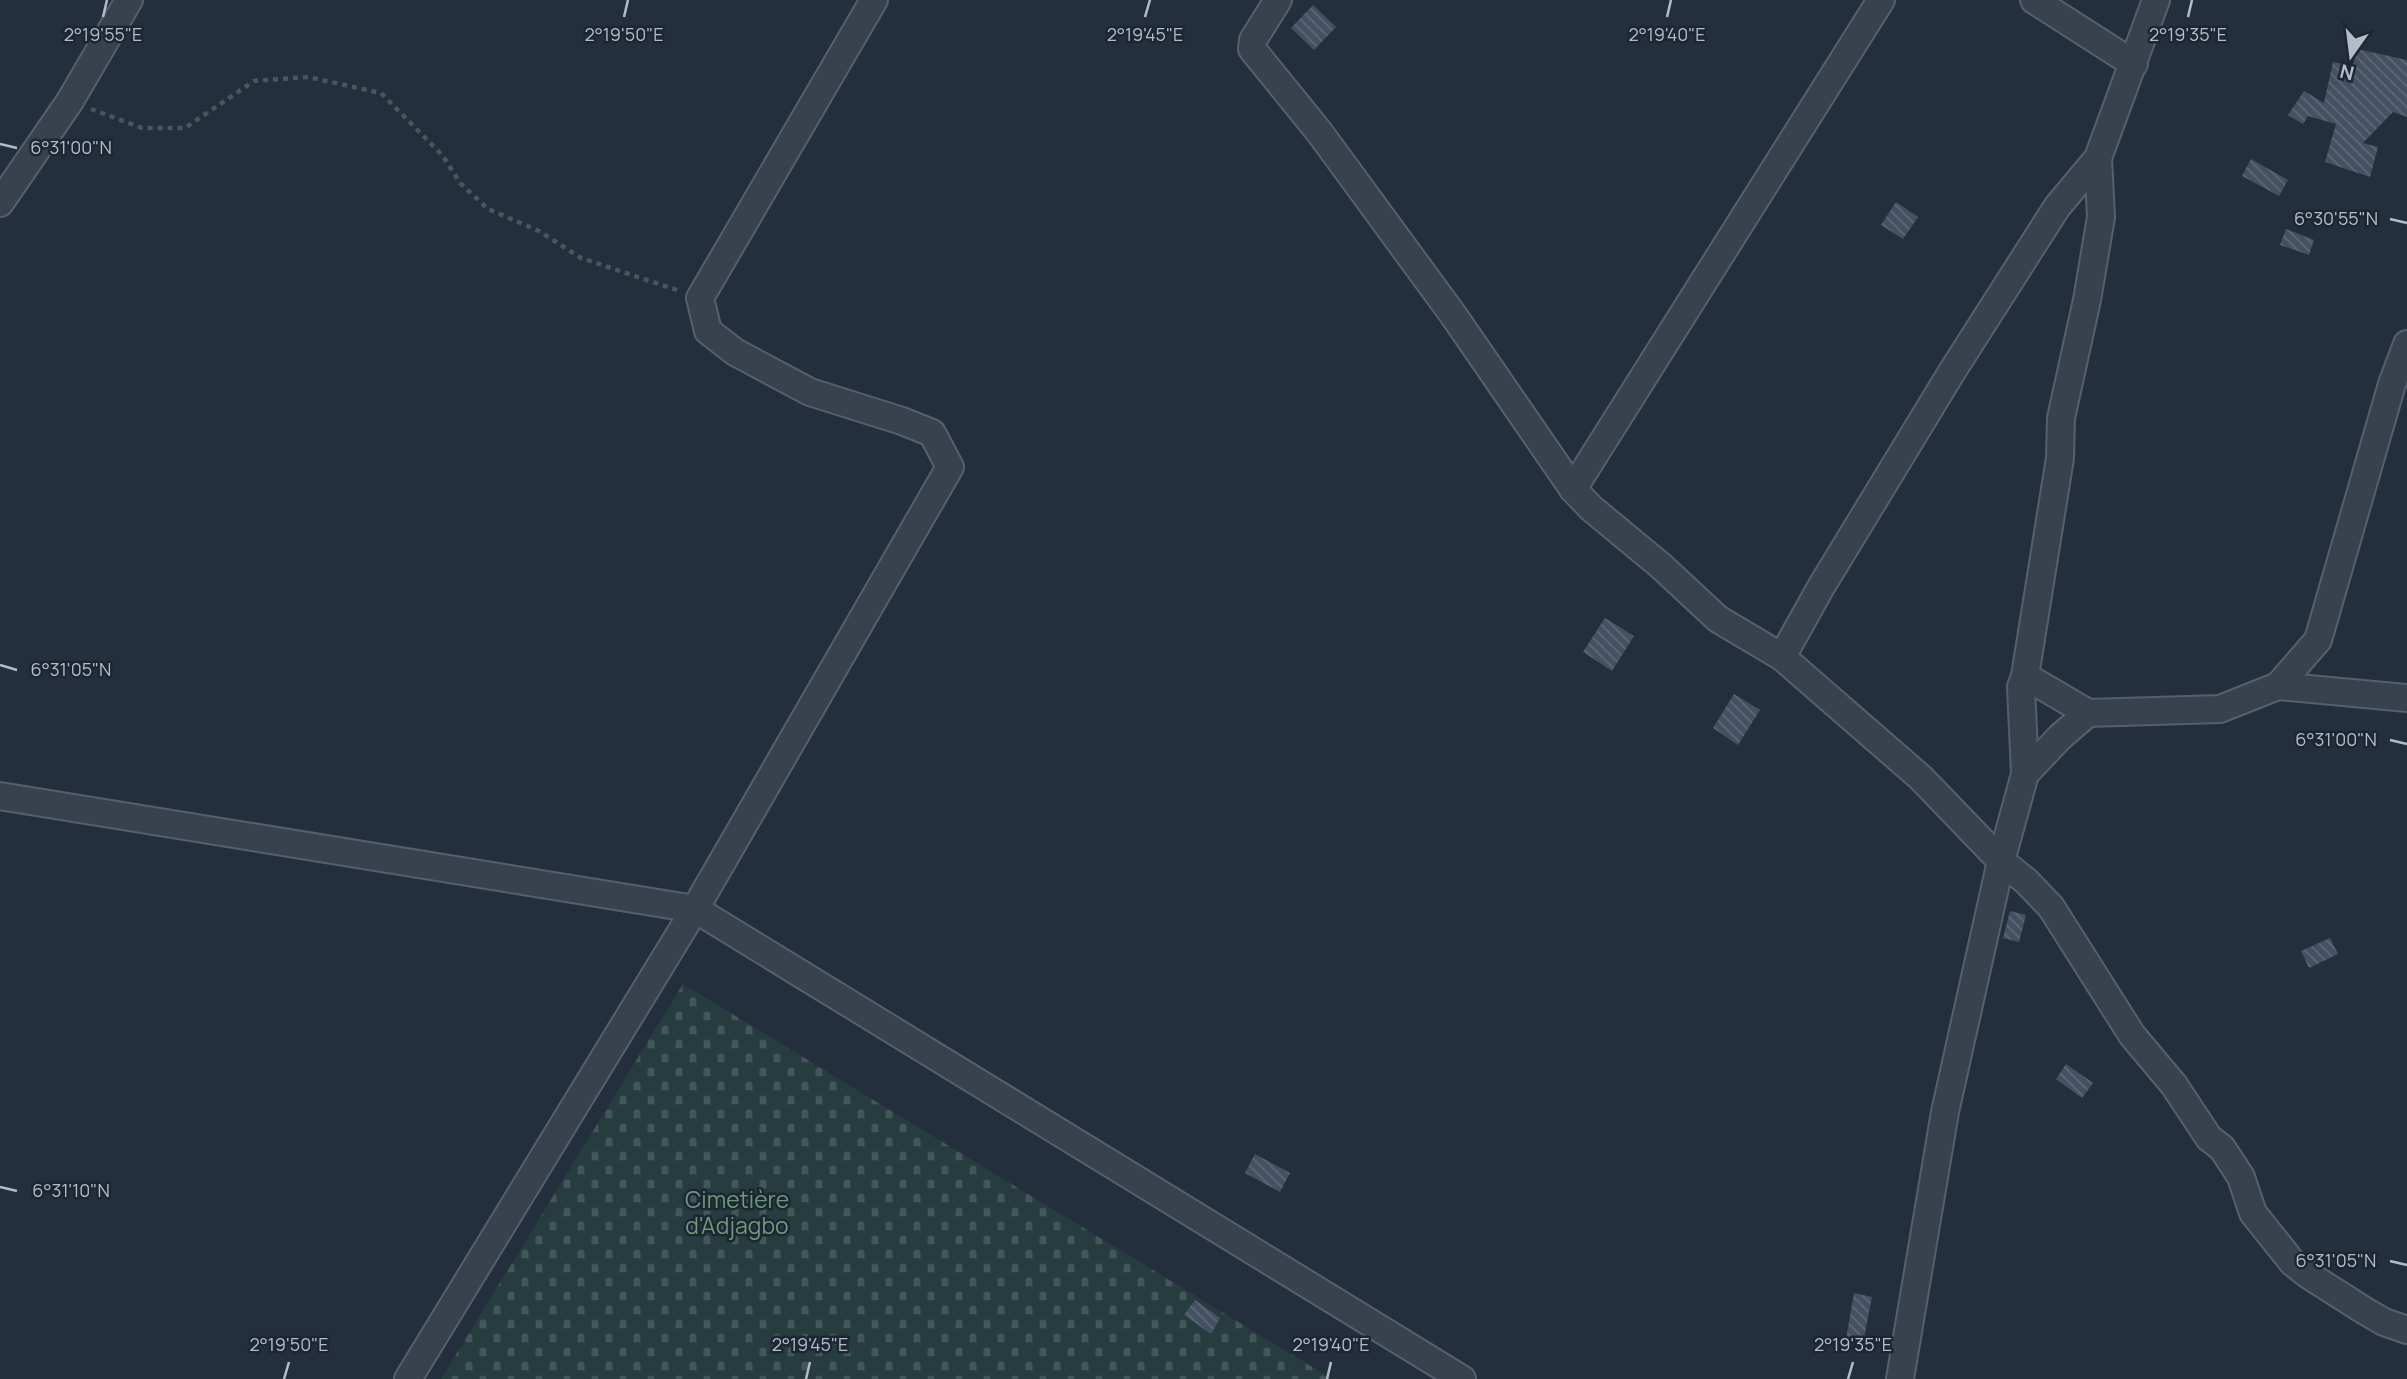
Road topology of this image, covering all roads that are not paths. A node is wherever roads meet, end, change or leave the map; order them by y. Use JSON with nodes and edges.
{"nodes":[{"id":1,"x":129,"y":0,"type":"edge"},
{"id":2,"x":874,"y":0,"type":"edge"},
{"id":3,"x":1278,"y":0,"type":"edge"},
{"id":4,"x":1881,"y":0,"type":"edge"},
{"id":5,"x":2034,"y":0,"type":"edge"},
{"id":6,"x":2156,"y":0,"type":"edge"},
{"id":7,"x":2134,"y":64,"type":"junction"},
{"id":8,"x":2098,"y":158,"type":"junction"},
{"id":9,"x":0,"y":203,"type":"edge"},
{"id":10,"x":2407,"y":344,"type":"edge"},
{"id":11,"x":1573,"y":489,"type":"junction"},
{"id":12,"x":1782,"y":657,"type":"junction"},
{"id":13,"x":2025,"y":676,"type":"junction"},
{"id":14,"x":2278,"y":686,"type":"junction"},
{"id":15,"x":2407,"y":698,"type":"edge"},
{"id":16,"x":2088,"y":713,"type":"junction"},
{"id":17,"x":2025,"y":774,"type":"junction"},
{"id":18,"x":0,"y":796,"type":"edge"},
{"id":19,"x":2001,"y":861,"type":"junction"},
{"id":20,"x":695,"y":909,"type":"junction"},
{"id":21,"x":2407,"y":1330,"type":"edge"},
{"id":22,"x":408,"y":1379,"type":"edge"},
{"id":23,"x":1462,"y":1379,"type":"edge"},
{"id":24,"x":1900,"y":1379,"type":"edge"}],
"edges":[{"from":1,"to":9,"type":"street"},
{"from":2,"to":20,"type":"street"},
{"from":3,"to":11,"type":"street"},
{"from":4,"to":11,"type":"street"},
{"from":5,"to":7,"type":"street"},
{"from":6,"to":7,"type":"street"},
{"from":7,"to":8,"type":"street"},
{"from":8,"to":12,"type":"street"},
{"from":8,"to":13,"type":"street"},
{"from":10,"to":14,"type":"street"},
{"from":11,"to":12,"type":"street"},
{"from":12,"to":19,"type":"street"},
{"from":13,"to":16,"type":"street"},
{"from":13,"to":17,"type":"street"},
{"from":14,"to":15,"type":"street"},
{"from":14,"to":16,"type":"street"},
{"from":16,"to":17,"type":"street"},
{"from":17,"to":19,"type":"street"},
{"from":18,"to":20,"type":"street"},
{"from":19,"to":21,"type":"street"},
{"from":19,"to":24,"type":"street"},
{"from":20,"to":22,"type":"street"},
{"from":20,"to":23,"type":"street"}]}
